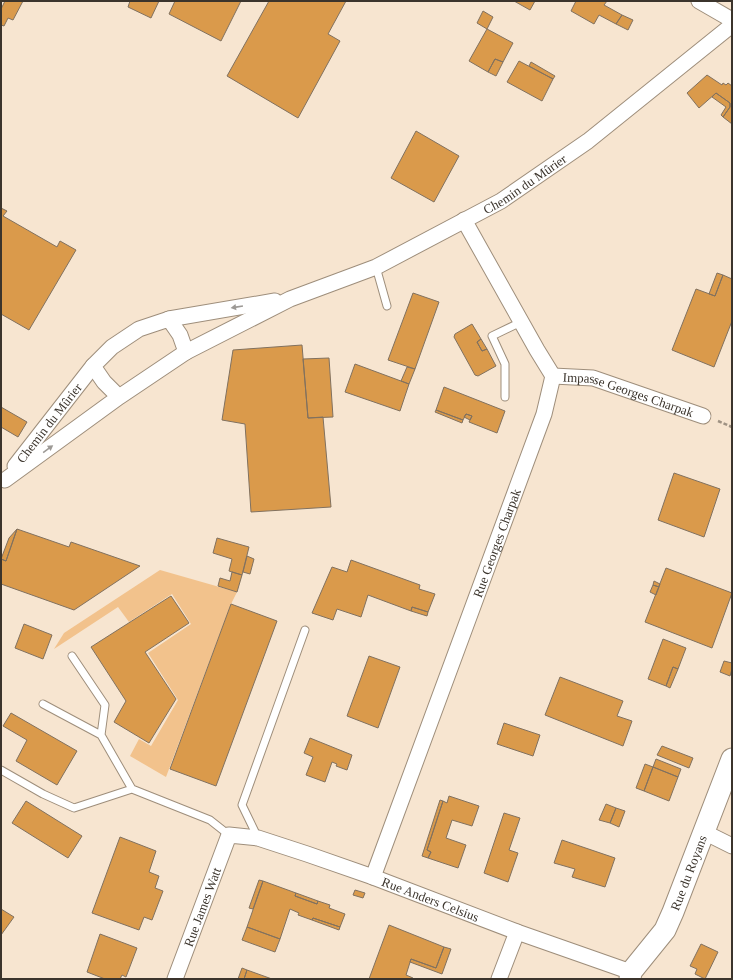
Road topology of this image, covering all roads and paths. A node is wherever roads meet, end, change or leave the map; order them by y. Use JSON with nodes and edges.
{"nodes":[{"id":1,"x":699,"y":1,"type":"edge"},
{"id":2,"x":732,"y":20,"type":"edge"},
{"id":3,"x":732,"y":25,"type":"edge"},
{"id":4,"x":464,"y":220,"type":"junction"},
{"id":5,"x":376,"y":267,"type":"junction"},
{"id":6,"x":290,"y":299,"type":"junction"},
{"id":7,"x":387,"y":306,"type":"dead end"},
{"id":8,"x":170,"y":318,"type":"junction"},
{"id":9,"x":521,"y":322,"type":"junction"},
{"id":10,"x":186,"y":352,"type":"junction"},
{"id":11,"x":93,"y":366,"type":"junction"},
{"id":12,"x":553,"y":376,"type":"junction"},
{"id":13,"x":119,"y":397,"type":"junction"},
{"id":14,"x":504,"y":397,"type":"dead end"},
{"id":15,"x":703,"y":416,"type":"dead end"},
{"id":16,"x":3,"y":482,"type":"edge"},
{"id":17,"x":305,"y":630,"type":"dead end"},
{"id":18,"x":72,"y":656,"type":"dead end"},
{"id":19,"x":43,"y":704,"type":"dead end"},
{"id":20,"x":102,"y":735,"type":"junction"},
{"id":21,"x":732,"y":759,"type":"edge"},
{"id":22,"x":1,"y":770,"type":"edge"},
{"id":23,"x":132,"y":789,"type":"junction"},
{"id":24,"x":704,"y":832,"type":"junction"},
{"id":25,"x":229,"y":835,"type":"junction"},
{"id":26,"x":258,"y":838,"type":"junction"},
{"id":27,"x":732,"y":846,"type":"edge"},
{"id":28,"x":373,"y":877,"type":"junction"},
{"id":29,"x":517,"y":932,"type":"junction"},
{"id":30,"x":631,"y":976,"type":"edge"},
{"id":31,"x":175,"y":979,"type":"edge"},
{"id":32,"x":499,"y":979,"type":"edge"}],
"edges":[{"from":1,"to":2,"type":"street"},
{"from":3,"to":4,"type":"street","name":"Chemin du Mûrier"},
{"from":4,"to":5,"type":"street","name":"Chemin du Mûrier"},
{"from":4,"to":9,"type":"street"},
{"from":5,"to":6,"type":"street","name":"Chemin du Mûrier"},
{"from":5,"to":7,"type":"lane"},
{"from":6,"to":8,"type":"street","name":"Chemin du Mûrier","one_way":true},
{"from":6,"to":10,"type":"street","name":"Chemin du Mûrier"},
{"from":8,"to":10,"type":"street"},
{"from":8,"to":11,"type":"street","name":"Chemin du Mûrier"},
{"from":9,"to":12,"type":"street"},
{"from":9,"to":14,"type":"lane"},
{"from":10,"to":13,"type":"street","name":"Chemin du Mûrier"},
{"from":11,"to":13,"type":"street"},
{"from":11,"to":16,"type":"street","name":"Chemin du Mûrier"},
{"from":12,"to":15,"type":"street","name":"Impasse Georges Charpak"},
{"from":12,"to":28,"type":"street","name":"Rue Georges Charpak"},
{"from":16,"to":13,"type":"street","name":"Chemin du Mûrier","one_way":true},
{"from":17,"to":26,"type":"lane"},
{"from":18,"to":20,"type":"lane"},
{"from":19,"to":20,"type":"lane"},
{"from":20,"to":23,"type":"lane"},
{"from":21,"to":24,"type":"street","name":"Rue du Royans"},
{"from":22,"to":23,"type":"lane"},
{"from":23,"to":25,"type":"lane"},
{"from":24,"to":27,"type":"street"},
{"from":24,"to":30,"type":"street","name":"Rue du Royans"},
{"from":25,"to":26,"type":"street","name":"Rue Anders Celsius"},
{"from":25,"to":31,"type":"street","name":"Rue James Watt"},
{"from":26,"to":28,"type":"street","name":"Rue Anders Celsius"},
{"from":28,"to":29,"type":"street","name":"Rue Anders Celsius"},
{"from":29,"to":30,"type":"street","name":"Rue Anders Celsius"},
{"from":29,"to":32,"type":"street"}]}
